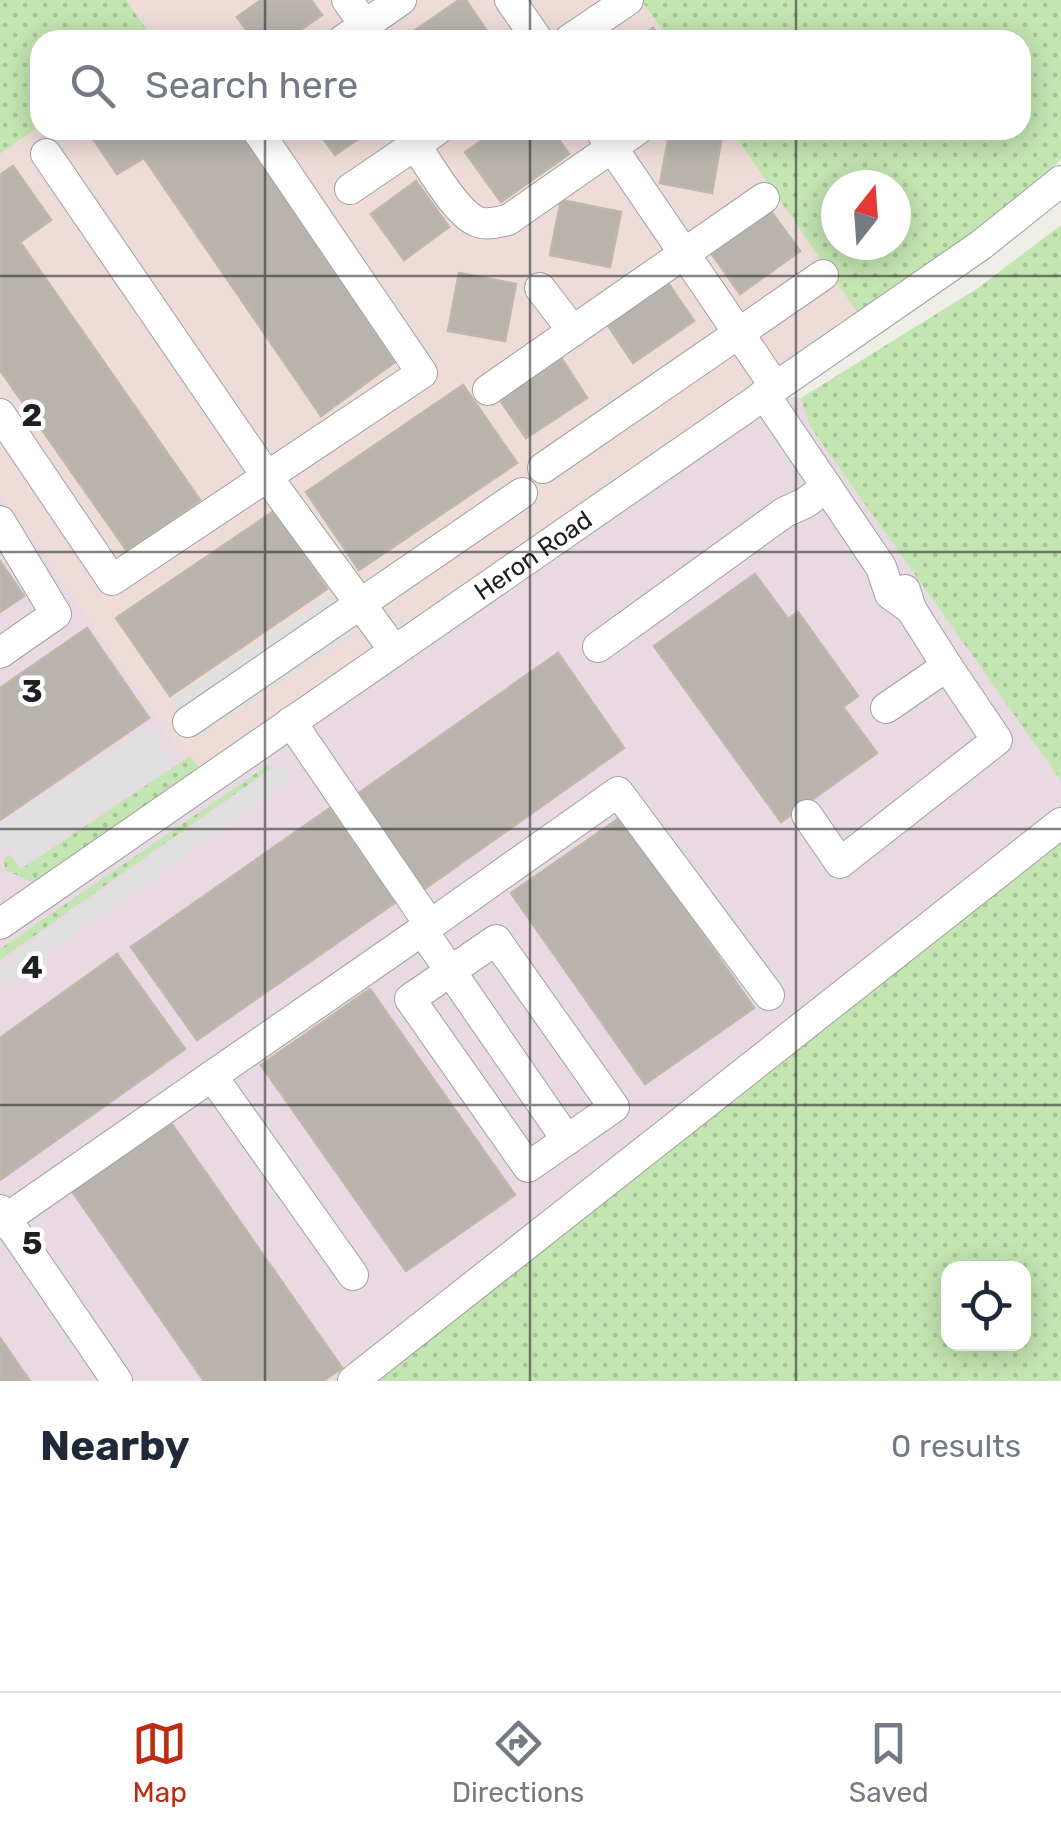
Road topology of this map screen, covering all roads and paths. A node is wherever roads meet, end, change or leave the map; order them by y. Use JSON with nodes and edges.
{"nodes":[{"id":1,"x":401,"y":0,"type":"edge"},
{"id":2,"x":510,"y":0,"type":"edge"},
{"id":3,"x":628,"y":0,"type":"edge"},
{"id":4,"x":356,"y":27,"type":"edge"},
{"id":5,"x":531,"y":30,"type":"edge"},
{"id":6,"x":584,"y":30,"type":"edge"},
{"id":7,"x":264,"y":140,"type":"edge"},
{"id":8,"x":419,"y":140,"type":"edge"},
{"id":9,"x":428,"y":140,"type":"edge"},
{"id":10,"x":611,"y":140,"type":"edge"},
{"id":11,"x":618,"y":140,"type":"edge"},
{"id":12,"x":46,"y":154,"type":"dead end"},
{"id":13,"x":1061,"y":182,"type":"edge"},
{"id":14,"x":350,"y":189,"type":"dead end"},
{"id":15,"x":764,"y":198,"type":"dead end"},
{"id":16,"x":685,"y":253,"type":"junction"},
{"id":17,"x":822,"y":275,"type":"dead end"},
{"id":18,"x":540,"y":288,"type":"dead end"},
{"id":19,"x":573,"y":331,"type":"junction"},
{"id":20,"x":740,"y":332,"type":"junction"},
{"id":21,"x":488,"y":390,"type":"dead end"},
{"id":22,"x":769,"y":390,"type":"junction"},
{"id":23,"x":0,"y":414,"type":"edge"},
{"id":24,"x":543,"y":468,"type":"dead end"},
{"id":25,"x":268,"y":478,"type":"junction"},
{"id":26,"x":823,"y":480,"type":"junction"},
{"id":27,"x":522,"y":493,"type":"dead end"},
{"id":28,"x":0,"y":521,"type":"edge"},
{"id":29,"x":358,"y":603,"type":"junction"},
{"id":30,"x":598,"y":647,"type":"dead end"},
{"id":31,"x":394,"y":650,"type":"junction"},
{"id":32,"x":0,"y":652,"type":"edge"},
{"id":33,"x":947,"y":666,"type":"junction"},
{"id":34,"x":886,"y":708,"type":"dead end"},
{"id":35,"x":188,"y":722,"type":"dead end"},
{"id":36,"x":291,"y":722,"type":"junction"},
{"id":37,"x":807,"y":816,"type":"dead end"},
{"id":38,"x":1061,"y":824,"type":"edge"},
{"id":39,"x":5,"y":909,"type":"edge"},
{"id":40,"x":426,"y":928,"type":"junction"},
{"id":41,"x":450,"y":972,"type":"junction"},
{"id":42,"x":769,"y":994,"type":"dead end"},
{"id":43,"x":212,"y":1076,"type":"junction"},
{"id":44,"x":566,"y":1140,"type":"junction"},
{"id":45,"x":2,"y":1217,"type":"edge"},
{"id":46,"x":353,"y":1276,"type":"dead end"},
{"id":47,"x":117,"y":1381,"type":"edge"},
{"id":48,"x":353,"y":1381,"type":"edge"}],
"edges":[{"from":1,"to":4,"type":"street"},
{"from":2,"to":5,"type":"street"},
{"from":3,"to":6,"type":"street"},
{"from":7,"to":25,"type":"street"},
{"from":8,"to":14,"type":"street"},
{"from":9,"to":10,"type":"street"},
{"from":11,"to":16,"type":"street"},
{"from":12,"to":25,"type":"street"},
{"from":13,"to":22,"type":"street","name":"Heron Road"},
{"from":15,"to":16,"type":"street"},
{"from":16,"to":19,"type":"street"},
{"from":16,"to":20,"type":"street"},
{"from":17,"to":20,"type":"street"},
{"from":18,"to":19,"type":"street"},
{"from":19,"to":21,"type":"street"},
{"from":20,"to":22,"type":"street"},
{"from":20,"to":24,"type":"street"},
{"from":22,"to":26,"type":"street"},
{"from":22,"to":31,"type":"street","name":"Heron Road"},
{"from":23,"to":25,"type":"street"},
{"from":25,"to":29,"type":"street"},
{"from":26,"to":30,"type":"street"},
{"from":26,"to":33,"type":"street"},
{"from":27,"to":29,"type":"street"},
{"from":28,"to":32,"type":"street"},
{"from":29,"to":31,"type":"street"},
{"from":29,"to":35,"type":"street"},
{"from":31,"to":36,"type":"street","name":"Heron Road"},
{"from":33,"to":34,"type":"street"},
{"from":33,"to":37,"type":"street"},
{"from":36,"to":39,"type":"street","name":"Heron Road"},
{"from":36,"to":40,"type":"street"},
{"from":38,"to":48,"type":"street"},
{"from":40,"to":41,"type":"street"},
{"from":40,"to":42,"type":"street"},
{"from":40,"to":43,"type":"street"},
{"from":41,"to":44,"type":"street"},
{"from":41,"to":44,"type":"street"},
{"from":41,"to":44,"type":"street"},
{"from":43,"to":45,"type":"street"},
{"from":43,"to":46,"type":"street"},
{"from":45,"to":47,"type":"street"}]}
